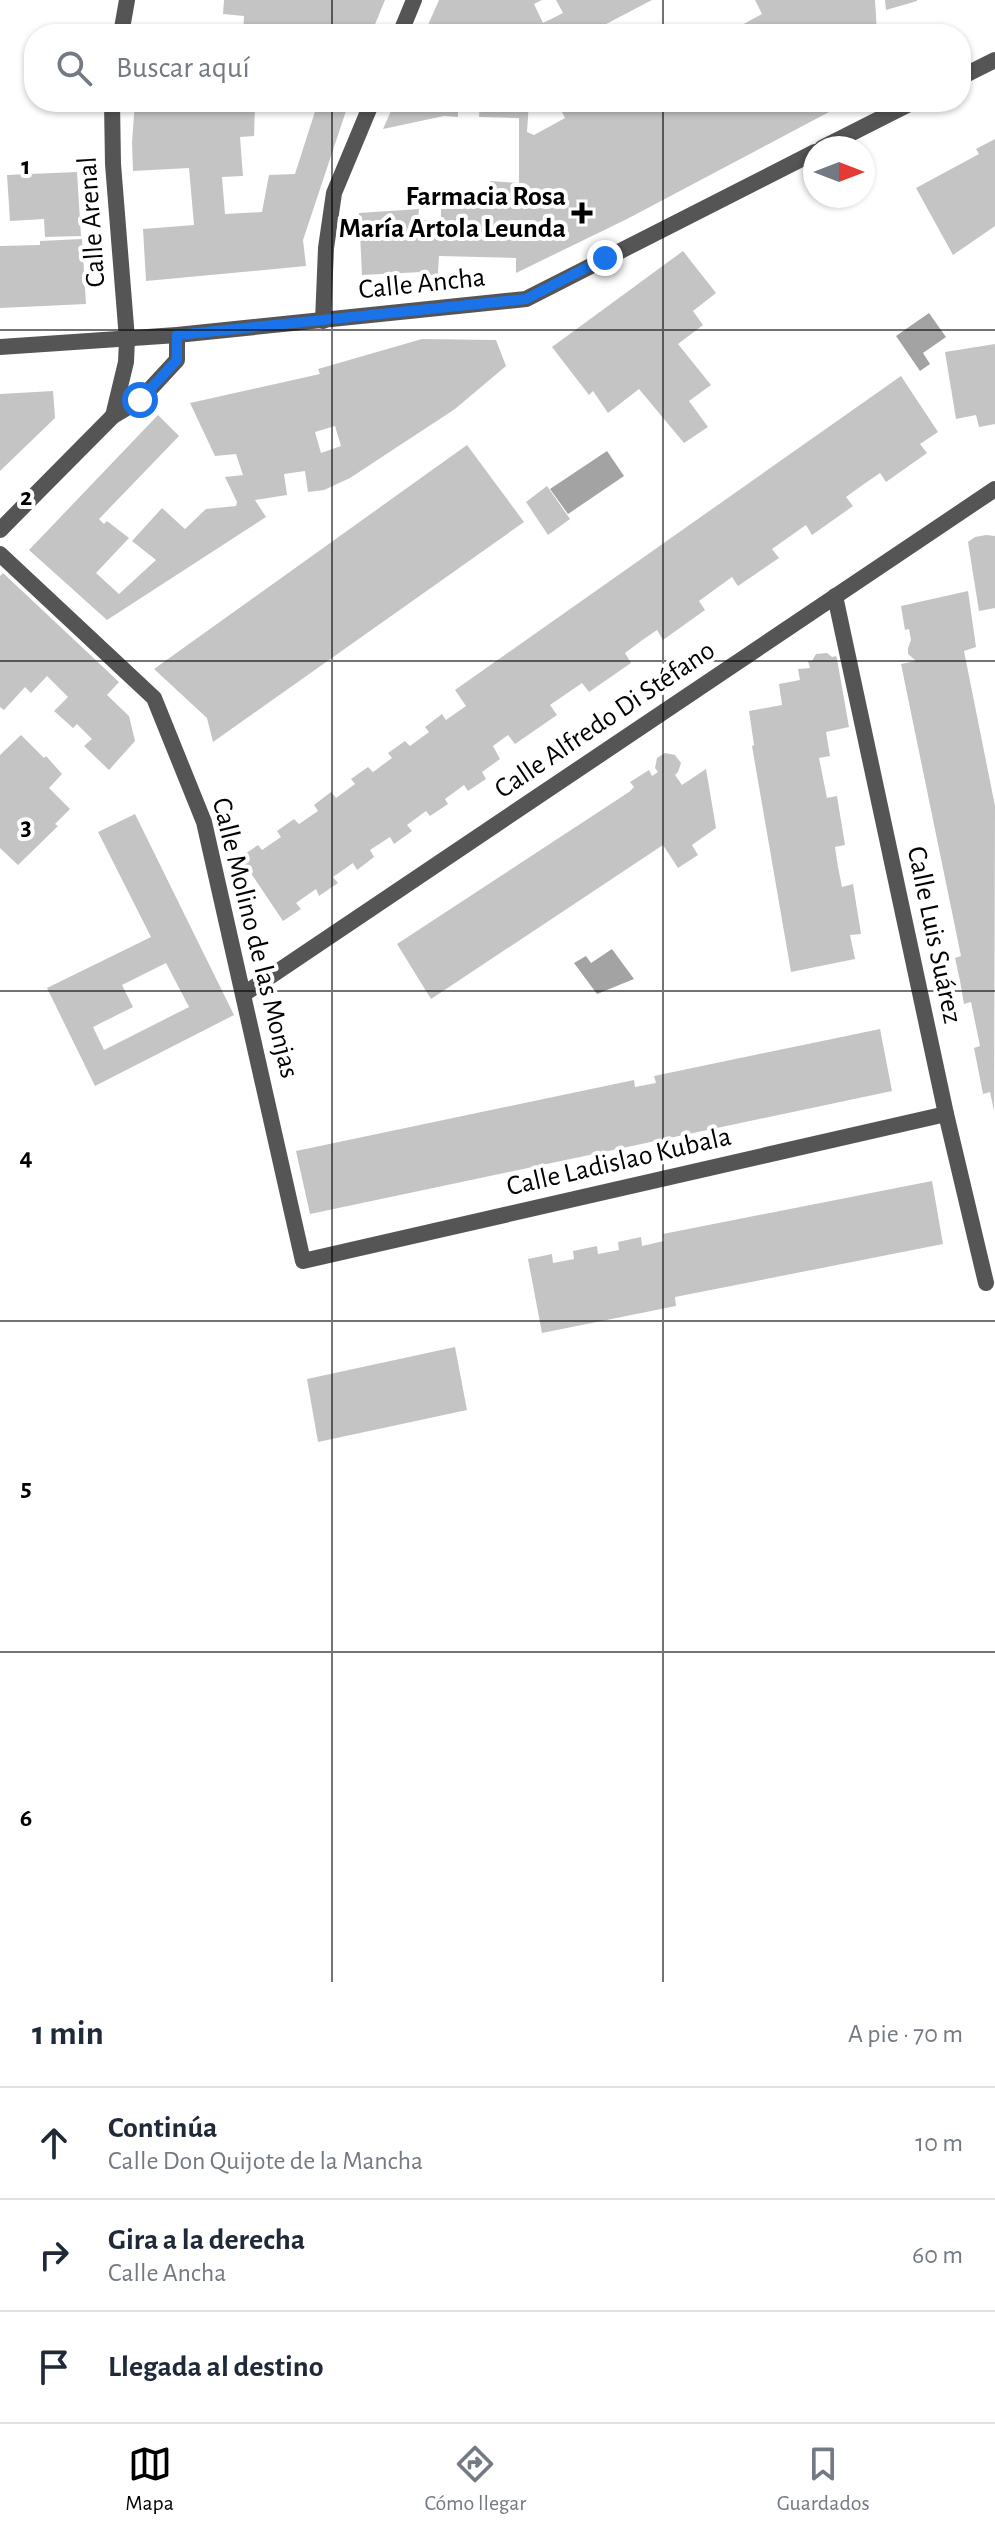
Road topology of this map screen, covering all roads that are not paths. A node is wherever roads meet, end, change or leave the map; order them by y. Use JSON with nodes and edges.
{"nodes":[{"id":1,"x":127,"y":0,"type":"edge"},
{"id":2,"x":414,"y":0,"type":"edge"},
{"id":3,"x":123,"y":24,"type":"edge"},
{"id":4,"x":404,"y":24,"type":"edge"},
{"id":5,"x":995,"y":60,"type":"edge"},
{"id":6,"x":971,"y":72,"type":"edge"},
{"id":7,"x":112,"y":112,"type":"edge"},
{"id":8,"x":368,"y":112,"type":"edge"},
{"id":9,"x":893,"y":112,"type":"edge"},
{"id":10,"x":846,"y":136,"type":"edge"},
{"id":11,"x":803,"y":158,"type":"edge"},
{"id":12,"x":323,"y":321,"type":"junction"},
{"id":13,"x":177,"y":335,"type":"junction"},
{"id":14,"x":127,"y":339,"type":"junction"},
{"id":15,"x":0,"y":347,"type":"edge"},
{"id":16,"x":113,"y":416,"type":"junction"},
{"id":17,"x":995,"y":489,"type":"edge"},
{"id":18,"x":0,"y":530,"type":"edge"},
{"id":19,"x":0,"y":554,"type":"edge"},
{"id":20,"x":835,"y":596,"type":"junction"},
{"id":21,"x":244,"y":994,"type":"junction"},
{"id":22,"x":946,"y":1114,"type":"junction"},
{"id":23,"x":303,"y":1261,"type":"joint"},
{"id":24,"x":986,"y":1283,"type":"dead end"}],
"edges":[{"from":1,"to":3,"type":"street"},
{"from":2,"to":4,"type":"street"},
{"from":5,"to":6,"type":"street"},
{"from":7,"to":14,"type":"street","name":"Calle Arenal"},
{"from":8,"to":12,"type":"street"},
{"from":9,"to":10,"type":"street"},
{"from":11,"to":12,"type":"street","name":"Calle Ancha"},
{"from":12,"to":13,"type":"street","name":"Calle Ancha"},
{"from":13,"to":14,"type":"street","name":"Calle Ancha"},
{"from":13,"to":16,"type":"street"},
{"from":14,"to":15,"type":"street","name":"Calle Ancha"},
{"from":14,"to":16,"type":"street","name":"Calle Arenal"},
{"from":16,"to":18,"type":"street"},
{"from":17,"to":20,"type":"street","name":"Calle Alfredo Di Stéfano"},
{"from":19,"to":21,"type":"street","name":"Calle Molino de las Monjas"},
{"from":20,"to":21,"type":"street","name":"Calle Alfredo Di Stéfano"},
{"from":20,"to":22,"type":"street","name":"Calle Luis Suárez"},
{"from":21,"to":23,"type":"street","name":"Calle Molino de las Monjas"},
{"from":22,"to":23,"type":"street","name":"Calle Ladislao Kubala"},
{"from":22,"to":24,"type":"street","name":"Calle Luis Suárez"}]}
